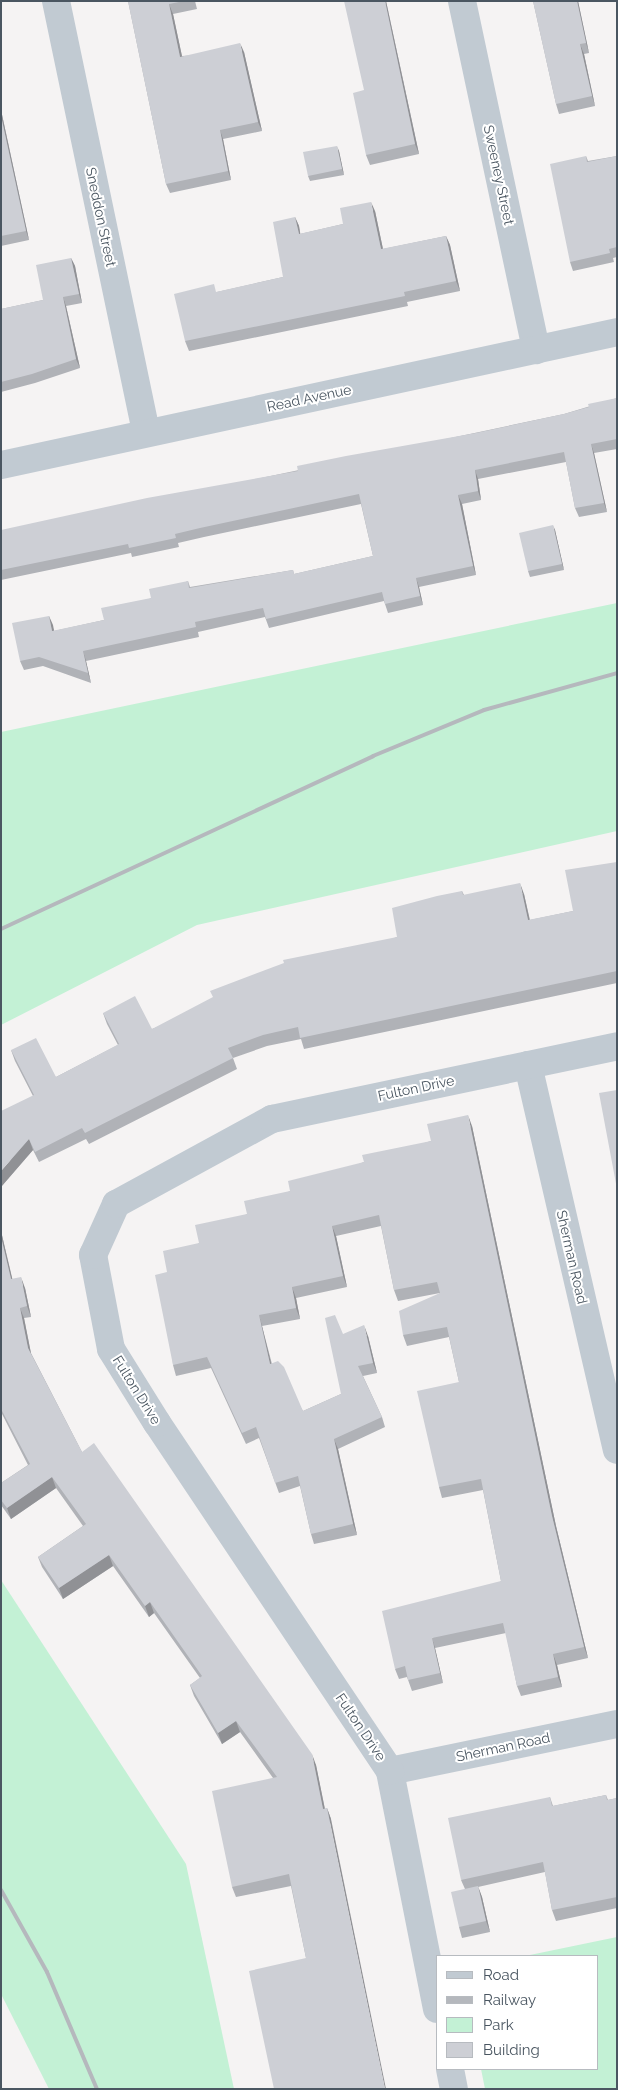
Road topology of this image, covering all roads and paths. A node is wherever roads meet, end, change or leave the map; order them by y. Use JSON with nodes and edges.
{"nodes":[{"id":1,"x":56,"y":1,"type":"edge"},
{"id":2,"x":462,"y":1,"type":"edge"},
{"id":3,"x":617,"y":332,"type":"edge"},
{"id":4,"x":536,"y":350,"type":"junction"},
{"id":5,"x":146,"y":432,"type":"junction"},
{"id":6,"x":1,"y":465,"type":"edge"},
{"id":7,"x":617,"y":1046,"type":"edge"},
{"id":8,"x":528,"y":1065,"type":"junction"},
{"id":9,"x":617,"y":1450,"type":"edge"},
{"id":10,"x":617,"y":1724,"type":"edge"},
{"id":11,"x":390,"y":1771,"type":"junction"},
{"id":12,"x":436,"y":2004,"type":"edge"},
{"id":13,"x":450,"y":2070,"type":"edge"},
{"id":14,"x":454,"y":2089,"type":"edge"}],
"edges":[{"from":1,"to":5,"type":"street","name":"Sneddon Street"},
{"from":2,"to":4,"type":"street","name":"Sweeney Street"},
{"from":3,"to":4,"type":"street","name":"Read Avenue"},
{"from":4,"to":5,"type":"street","name":"Read Avenue"},
{"from":5,"to":6,"type":"street","name":"Read Avenue"},
{"from":7,"to":8,"type":"street","name":"Fulton Drive"},
{"from":8,"to":9,"type":"street","name":"Sherman Road"},
{"from":8,"to":11,"type":"street","name":"Fulton Drive"},
{"from":10,"to":11,"type":"street","name":"Sherman Road"},
{"from":11,"to":12,"type":"street","name":"Fulton Drive"},
{"from":13,"to":14,"type":"street"}]}
